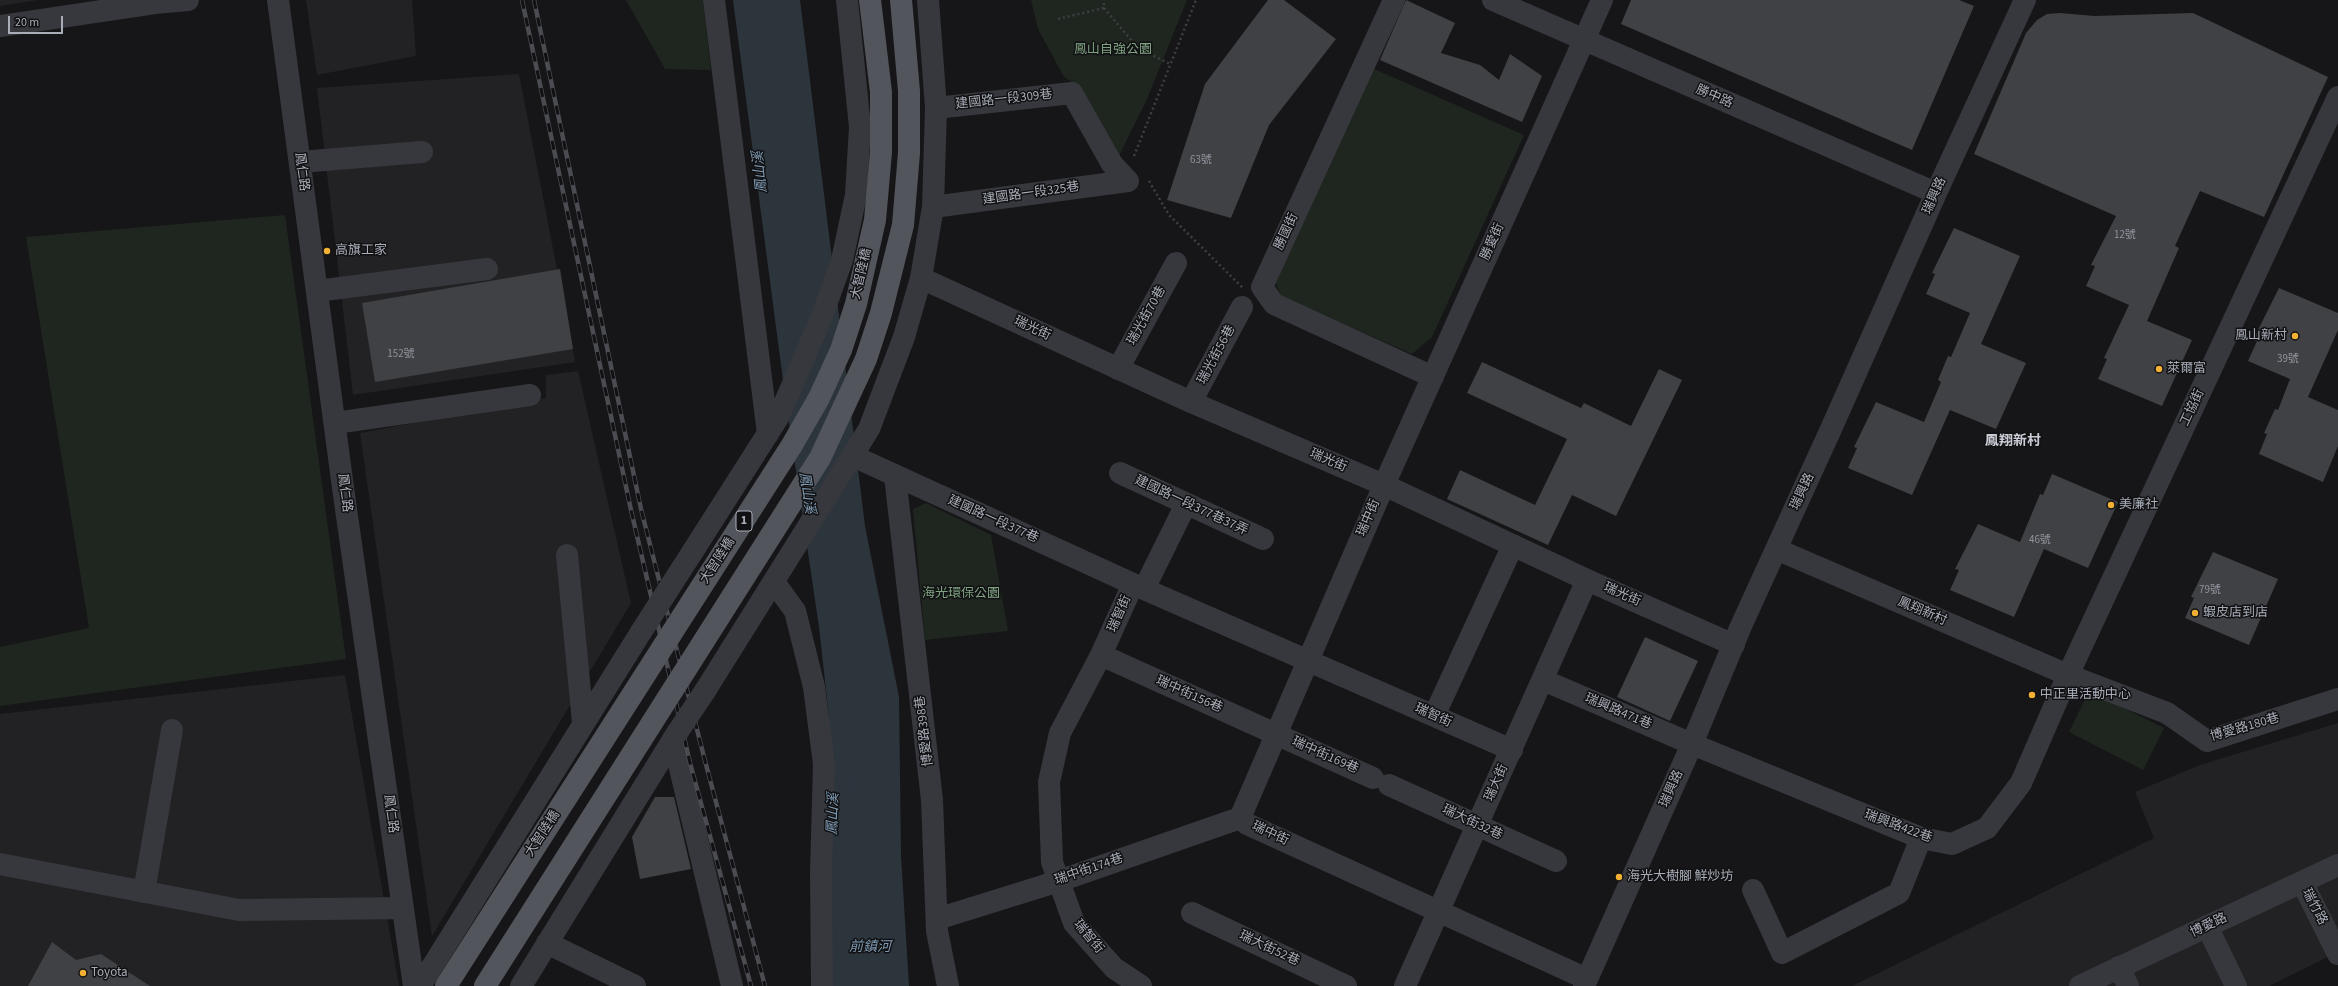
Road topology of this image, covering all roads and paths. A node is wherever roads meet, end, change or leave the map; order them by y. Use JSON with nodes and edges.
{"nodes":[{"id":1,"x":188,"y":0,"type":"edge"},
{"id":2,"x":278,"y":0,"type":"edge"},
{"id":3,"x":714,"y":0,"type":"edge"},
{"id":4,"x":847,"y":0,"type":"edge"},
{"id":5,"x":870,"y":0,"type":"edge"},
{"id":6,"x":901,"y":0,"type":"edge"},
{"id":7,"x":928,"y":0,"type":"edge"},
{"id":8,"x":1104,"y":0,"type":"edge"},
{"id":9,"x":1196,"y":0,"type":"edge"},
{"id":10,"x":1394,"y":0,"type":"edge"},
{"id":11,"x":1493,"y":0,"type":"edge"},
{"id":12,"x":1602,"y":0,"type":"edge"},
{"id":13,"x":2025,"y":0,"type":"edge"},
{"id":14,"x":1104,"y":8,"type":"junction"},
{"id":15,"x":1058,"y":19,"type":"dead end"},
{"id":16,"x":0,"y":26,"type":"edge"},
{"id":17,"x":1584,"y":40,"type":"junction"},
{"id":18,"x":1170,"y":64,"type":"junction"},
{"id":19,"x":2338,"y":97,"type":"edge"},
{"id":20,"x":936,"y":108,"type":"junction"},
{"id":21,"x":422,"y":152,"type":"dead end"},
{"id":22,"x":300,"y":162,"type":"junction"},
{"id":23,"x":1137,"y":162,"type":"dead end"},
{"id":24,"x":1137,"y":178,"type":"junction"},
{"id":25,"x":1936,"y":193,"type":"junction"},
{"id":26,"x":933,"y":207,"type":"junction"},
{"id":27,"x":1176,"y":263,"type":"dead end"},
{"id":28,"x":487,"y":269,"type":"dead end"},
{"id":29,"x":921,"y":278,"type":"junction"},
{"id":30,"x":317,"y":291,"type":"junction"},
{"id":31,"x":1243,"y":298,"type":"joint"},
{"id":32,"x":1118,"y":369,"type":"junction"},
{"id":33,"x":1433,"y":377,"type":"junction"},
{"id":34,"x":530,"y":395,"type":"dead end"},
{"id":35,"x":1191,"y":402,"type":"junction"},
{"id":36,"x":335,"y":423,"type":"junction"},
{"id":37,"x":773,"y":425,"type":"junction"},
{"id":38,"x":849,"y":462,"type":"junction"},
{"id":39,"x":1120,"y":473,"type":"dead end"},
{"id":40,"x":895,"y":476,"type":"junction"},
{"id":41,"x":1384,"y":484,"type":"junction"},
{"id":42,"x":1186,"y":504,"type":"junction"},
{"id":43,"x":1263,"y":539,"type":"dead end"},
{"id":44,"x":1513,"y":545,"type":"junction"},
{"id":45,"x":1776,"y":549,"type":"junction"},
{"id":46,"x":567,"y":555,"type":"dead end"},
{"id":47,"x":779,"y":573,"type":"junction"},
{"id":48,"x":1587,"y":580,"type":"junction"},
{"id":49,"x":1139,"y":586,"type":"junction"},
{"id":50,"x":1734,"y":645,"type":"junction"},
{"id":51,"x":1101,"y":655,"type":"junction"},
{"id":52,"x":1308,"y":661,"type":"junction"},
{"id":53,"x":2068,"y":675,"type":"junction"},
{"id":54,"x":1543,"y":680,"type":"junction"},
{"id":55,"x":2338,"y":700,"type":"edge"},
{"id":56,"x":1434,"y":716,"type":"junction"},
{"id":57,"x":583,"y":723,"type":"junction"},
{"id":58,"x":172,"y":730,"type":"dead end"},
{"id":59,"x":1277,"y":735,"type":"junction"},
{"id":60,"x":675,"y":736,"type":"junction"},
{"id":61,"x":1692,"y":744,"type":"junction"},
{"id":62,"x":1512,"y":750,"type":"junction"},
{"id":63,"x":1381,"y":781,"type":"joint"},
{"id":64,"x":1240,"y":818,"type":"junction"},
{"id":65,"x":1478,"y":826,"type":"junction"},
{"id":66,"x":1921,"y":838,"type":"junction"},
{"id":67,"x":1556,"y":861,"type":"dead end"},
{"id":68,"x":0,"y":864,"type":"edge"},
{"id":69,"x":2338,"y":865,"type":"edge"},
{"id":70,"x":1059,"y":881,"type":"junction"},
{"id":71,"x":2302,"y":882,"type":"junction"},
{"id":72,"x":1753,"y":890,"type":"dead end"},
{"id":73,"x":144,"y":892,"type":"junction"},
{"id":74,"x":403,"y":908,"type":"junction"},
{"id":75,"x":1438,"y":912,"type":"junction"},
{"id":76,"x":1192,"y":913,"type":"dead end"},
{"id":77,"x":937,"y":919,"type":"junction"},
{"id":78,"x":2207,"y":926,"type":"junction"},
{"id":79,"x":547,"y":943,"type":"junction"},
{"id":80,"x":2338,"y":954,"type":"edge"},
{"id":81,"x":2124,"y":977,"type":"edge"},
{"id":82,"x":1586,"y":982,"type":"edge"},
{"id":83,"x":414,"y":986,"type":"edge"},
{"id":84,"x":420,"y":986,"type":"edge"},
{"id":85,"x":446,"y":986,"type":"edge"},
{"id":86,"x":485,"y":986,"type":"edge"},
{"id":87,"x":521,"y":986,"type":"edge"},
{"id":88,"x":635,"y":986,"type":"edge"},
{"id":89,"x":732,"y":986,"type":"edge"},
{"id":90,"x":822,"y":986,"type":"edge"},
{"id":91,"x":948,"y":986,"type":"edge"},
{"id":92,"x":1141,"y":986,"type":"edge"},
{"id":93,"x":1346,"y":986,"type":"edge"},
{"id":94,"x":1405,"y":986,"type":"edge"},
{"id":95,"x":2080,"y":986,"type":"edge"},
{"id":96,"x":2236,"y":986,"type":"edge"}],
"edges":[{"from":1,"to":16,"type":"street"},
{"from":2,"to":22,"type":"street","name":"鳳仁路"},
{"from":3,"to":37,"type":"street"},
{"from":4,"to":37,"type":"street"},
{"from":5,"to":85,"type":"main road","name":"大智陸橋","number":"1","bridge":true},
{"from":6,"to":86,"type":"main road","name":"大智陸橋","number":"1","bridge":true},
{"from":7,"to":20,"type":"street"},
{"from":8,"to":14,"type":"path"},
{"from":9,"to":18,"type":"path"},
{"from":10,"to":33,"type":"street","name":"勝國街"},
{"from":11,"to":17,"type":"street","name":"勝中路"},
{"from":12,"to":17,"type":"street","name":"勝愛街"},
{"from":13,"to":25,"type":"street","name":"瑞興路"},
{"from":14,"to":15,"type":"path"},
{"from":14,"to":18,"type":"path"},
{"from":17,"to":25,"type":"street","name":"勝中路"},
{"from":17,"to":33,"type":"street","name":"勝愛街"},
{"from":18,"to":23,"type":"path"},
{"from":19,"to":53,"type":"street","name":"工協街"},
{"from":20,"to":24,"type":"street","name":"建國路一段309巷"},
{"from":20,"to":26,"type":"street"},
{"from":21,"to":22,"type":"street"},
{"from":22,"to":30,"type":"street","name":"鳳仁路"},
{"from":24,"to":26,"type":"street","name":"建國路一段325巷"},
{"from":24,"to":31,"type":"path"},
{"from":25,"to":45,"type":"street","name":"瑞興路"},
{"from":26,"to":29,"type":"street"},
{"from":27,"to":32,"type":"street","name":"瑞光街70巷"},
{"from":28,"to":30,"type":"street"},
{"from":29,"to":32,"type":"street","name":"瑞光街"},
{"from":29,"to":38,"type":"street"},
{"from":30,"to":36,"type":"street","name":"鳳仁路"},
{"from":31,"to":35,"type":"street","name":"瑞光街56巷"},
{"from":32,"to":35,"type":"street","name":"瑞光街"},
{"from":33,"to":41,"type":"street","name":"勝愛街"},
{"from":34,"to":36,"type":"street"},
{"from":35,"to":41,"type":"street","name":"瑞光街"},
{"from":36,"to":74,"type":"street","name":"鳳仁路"},
{"from":37,"to":57,"type":"street","bridge":true},
{"from":38,"to":40,"type":"street","name":"建國路一段377巷"},
{"from":38,"to":47,"type":"street"},
{"from":39,"to":42,"type":"street","name":"建國路一段377巷37弄"},
{"from":40,"to":49,"type":"street","name":"建國路一段377巷"},
{"from":40,"to":77,"type":"street","name":"博愛路398巷"},
{"from":41,"to":44,"type":"street","name":"瑞光街"},
{"from":41,"to":52,"type":"street","name":"瑞中街"},
{"from":42,"to":43,"type":"street","name":"建國路一段377巷37弄"},
{"from":42,"to":49,"type":"street"},
{"from":44,"to":48,"type":"street","name":"瑞光街"},
{"from":44,"to":56,"type":"street"},
{"from":45,"to":50,"type":"street","name":"瑞興路"},
{"from":45,"to":53,"type":"street","name":"鳳翔新村"},
{"from":46,"to":57,"type":"street"},
{"from":47,"to":60,"type":"street","bridge":true},
{"from":47,"to":90,"type":"street"},
{"from":48,"to":50,"type":"street","name":"瑞光街"},
{"from":48,"to":54,"type":"street","name":"瑞大街"},
{"from":49,"to":51,"type":"street","name":"瑞智街"},
{"from":49,"to":52,"type":"street","name":"瑞智街"},
{"from":50,"to":61,"type":"street","name":"瑞興路"},
{"from":51,"to":59,"type":"street","name":"瑞中街156巷"},
{"from":51,"to":70,"type":"street","name":"瑞智街"},
{"from":52,"to":56,"type":"street","name":"瑞智街"},
{"from":52,"to":59,"type":"street","name":"瑞中街"},
{"from":53,"to":55,"type":"street","name":"博愛路180巷"},
{"from":53,"to":66,"type":"street","name":"瑞興路422巷"},
{"from":54,"to":61,"type":"street","name":"瑞興路471巷"},
{"from":54,"to":62,"type":"street","name":"瑞大街"},
{"from":56,"to":62,"type":"street","name":"瑞智街"},
{"from":57,"to":84,"type":"street"},
{"from":58,"to":73,"type":"street"},
{"from":59,"to":63,"type":"street","name":"瑞中街169巷"},
{"from":59,"to":64,"type":"street","name":"瑞中街"},
{"from":60,"to":79,"type":"street"},
{"from":60,"to":89,"type":"street"},
{"from":61,"to":66,"type":"street","name":"瑞興路422巷"},
{"from":61,"to":82,"type":"street","name":"瑞興路"},
{"from":62,"to":65,"type":"street","name":"瑞大街"},
{"from":63,"to":65,"type":"street","name":"瑞大街32巷"},
{"from":64,"to":70,"type":"street","name":"瑞中街174巷"},
{"from":64,"to":75,"type":"street","name":"瑞中街"},
{"from":65,"to":67,"type":"street","name":"瑞大街32巷"},
{"from":65,"to":75,"type":"street","name":"瑞大街"},
{"from":66,"to":72,"type":"street"},
{"from":68,"to":73,"type":"street"},
{"from":69,"to":71,"type":"street","name":"博愛路"},
{"from":70,"to":77,"type":"street","name":"瑞中街174巷"},
{"from":70,"to":92,"type":"street","name":"瑞智街"},
{"from":71,"to":78,"type":"street","name":"博愛路"},
{"from":71,"to":80,"type":"street","name":"瑞竹路"},
{"from":73,"to":74,"type":"street"},
{"from":74,"to":83,"type":"street","name":"鳳仁路"},
{"from":75,"to":82,"type":"street","name":"瑞中街"},
{"from":75,"to":94,"type":"street","name":"瑞大街"},
{"from":76,"to":93,"type":"street","name":"瑞大街52巷"},
{"from":77,"to":91,"type":"street","name":"博愛路398巷"},
{"from":78,"to":81,"type":"street","name":"博愛路"},
{"from":78,"to":96,"type":"street"},
{"from":79,"to":87,"type":"street"},
{"from":79,"to":88,"type":"street"},
{"from":81,"to":95,"type":"street","name":"博愛路"}]}
